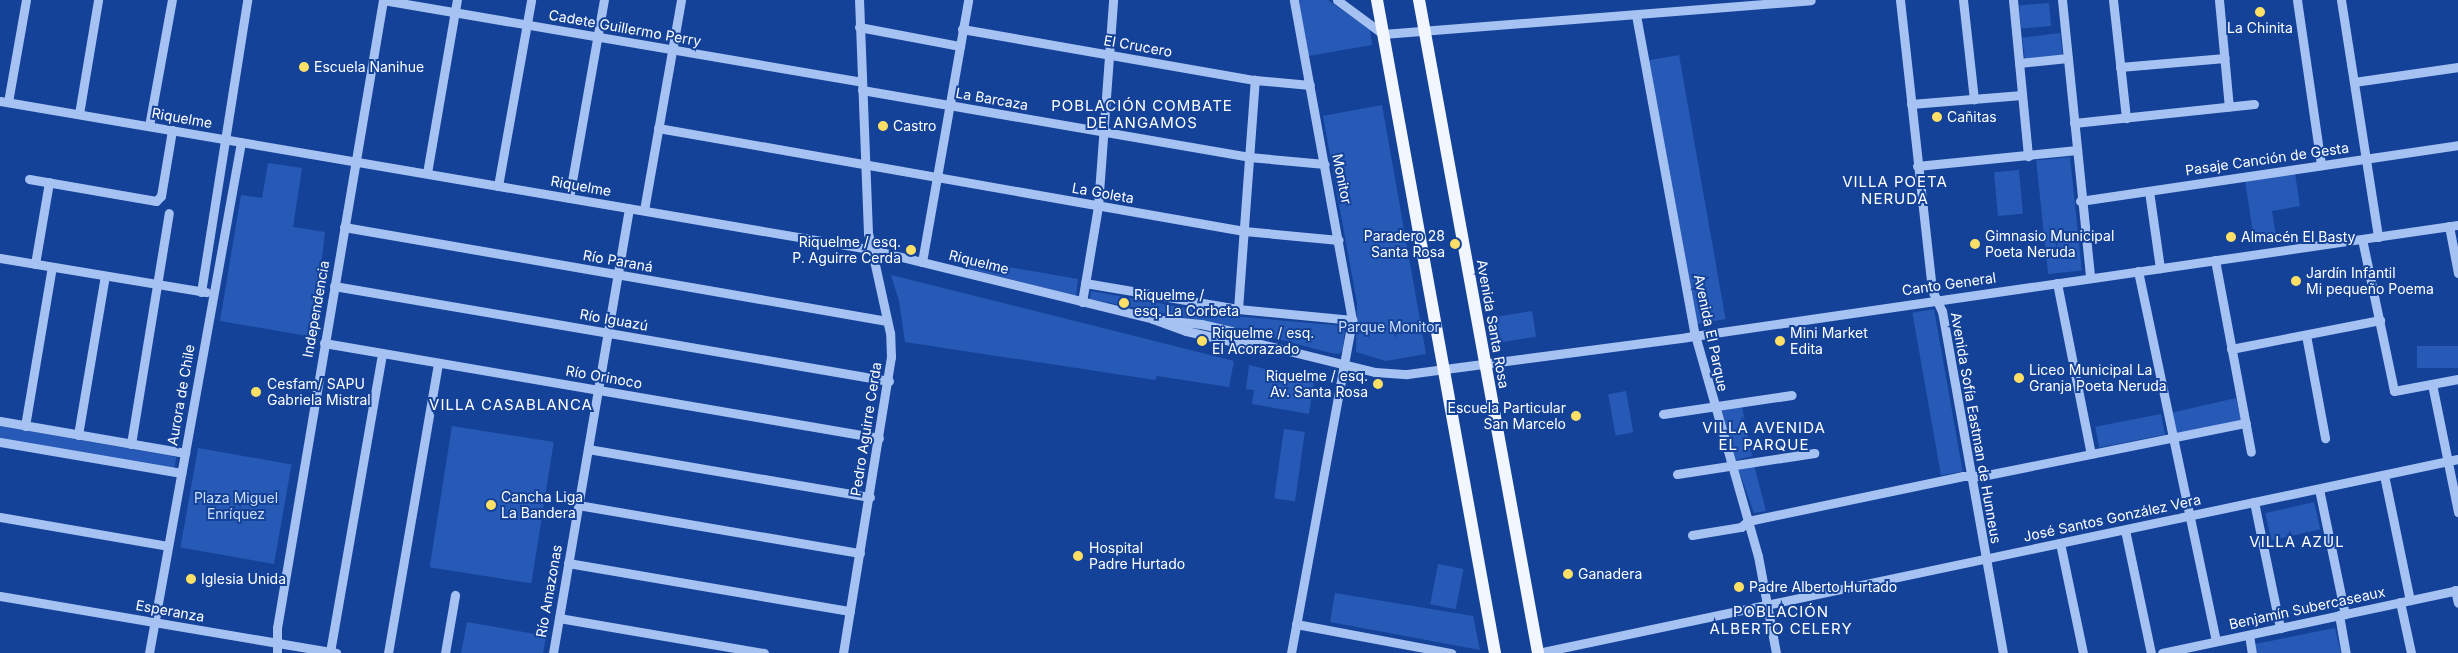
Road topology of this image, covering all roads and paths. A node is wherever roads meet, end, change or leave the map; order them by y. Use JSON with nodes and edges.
{"nodes":[{"id":1,"x":26,"y":0,"type":"edge"},
{"id":2,"x":98,"y":0,"type":"edge"},
{"id":3,"x":172,"y":0,"type":"edge"},
{"id":4,"x":248,"y":0,"type":"edge"},
{"id":5,"x":383,"y":0,"type":"edge"},
{"id":6,"x":457,"y":0,"type":"edge"},
{"id":7,"x":531,"y":0,"type":"edge"},
{"id":8,"x":604,"y":0,"type":"edge"},
{"id":9,"x":681,"y":0,"type":"edge"},
{"id":10,"x":858,"y":0,"type":"edge"},
{"id":11,"x":968,"y":0,"type":"edge"},
{"id":12,"x":1113,"y":0,"type":"edge"},
{"id":13,"x":1294,"y":0,"type":"edge"},
{"id":14,"x":1337,"y":0,"type":"edge"},
{"id":15,"x":1377,"y":0,"type":"edge"},
{"id":16,"x":1419,"y":0,"type":"edge"},
{"id":17,"x":1811,"y":0,"type":"edge"},
{"id":18,"x":1900,"y":0,"type":"edge"},
{"id":19,"x":1963,"y":0,"type":"edge"},
{"id":20,"x":2013,"y":0,"type":"edge"},
{"id":21,"x":2062,"y":0,"type":"edge"},
{"id":22,"x":2113,"y":0,"type":"edge"},
{"id":23,"x":2219,"y":0,"type":"edge"},
{"id":24,"x":2297,"y":0,"type":"edge"},
{"id":25,"x":2341,"y":0,"type":"edge"},
{"id":26,"x":455,"y":13,"type":"junction"},
{"id":27,"x":1636,"y":15,"type":"junction"},
{"id":28,"x":526,"y":25,"type":"junction"},
{"id":29,"x":860,"y":27,"type":"junction"},
{"id":30,"x":962,"y":29,"type":"junction"},
{"id":31,"x":1424,"y":32,"type":"junction"},
{"id":32,"x":1383,"y":34,"type":"junction"},
{"id":33,"x":597,"y":37,"type":"junction"},
{"id":34,"x":960,"y":46,"type":"junction"},
{"id":35,"x":672,"y":50,"type":"junction"},
{"id":36,"x":1110,"y":55,"type":"junction"},
{"id":37,"x":2068,"y":58,"type":"junction"},
{"id":38,"x":2225,"y":58,"type":"junction"},
{"id":39,"x":2019,"y":63,"type":"junction"},
{"id":40,"x":2120,"y":67,"type":"junction"},
{"id":41,"x":2458,"y":67,"type":"edge"},
{"id":42,"x":1255,"y":80,"type":"junction"},
{"id":43,"x":2354,"y":82,"type":"junction"},
{"id":44,"x":1310,"y":85,"type":"junction"},
{"id":45,"x":862,"y":86,"type":"junction"},
{"id":46,"x":2022,"y":95,"type":"junction"},
{"id":47,"x":1974,"y":99,"type":"junction"},
{"id":48,"x":4,"y":101,"type":"edge"},
{"id":49,"x":1911,"y":104,"type":"junction"},
{"id":50,"x":2254,"y":104,"type":"dead end"},
{"id":51,"x":950,"y":105,"type":"junction"},
{"id":52,"x":2230,"y":107,"type":"junction"},
{"id":53,"x":79,"y":114,"type":"junction"},
{"id":54,"x":2126,"y":118,"type":"junction"},
{"id":55,"x":2074,"y":123,"type":"junction"},
{"id":56,"x":150,"y":126,"type":"junction"},
{"id":57,"x":658,"y":128,"type":"junction"},
{"id":58,"x":172,"y":130,"type":"junction"},
{"id":59,"x":1105,"y":132,"type":"junction"},
{"id":60,"x":226,"y":139,"type":"junction"},
{"id":61,"x":241,"y":142,"type":"junction"},
{"id":62,"x":2458,"y":145,"type":"edge"},
{"id":63,"x":2077,"y":150,"type":"junction"},
{"id":64,"x":2028,"y":156,"type":"junction"},
{"id":65,"x":1249,"y":157,"type":"junction"},
{"id":66,"x":2366,"y":159,"type":"junction"},
{"id":67,"x":355,"y":161,"type":"junction"},
{"id":68,"x":1325,"y":164,"type":"junction"},
{"id":69,"x":864,"y":165,"type":"junction"},
{"id":70,"x":1917,"y":166,"type":"junction"},
{"id":71,"x":2320,"y":166,"type":"junction"},
{"id":72,"x":427,"y":173,"type":"junction"},
{"id":73,"x":937,"y":178,"type":"junction"},
{"id":74,"x":29,"y":179,"type":"dead end"},
{"id":75,"x":49,"y":182,"type":"junction"},
{"id":76,"x":498,"y":186,"type":"junction"},
{"id":77,"x":2149,"y":190,"type":"junction"},
{"id":78,"x":569,"y":198,"type":"junction"},
{"id":79,"x":2080,"y":201,"type":"junction"},
{"id":80,"x":1098,"y":206,"type":"junction"},
{"id":81,"x":629,"y":208,"type":"junction"},
{"id":82,"x":644,"y":210,"type":"junction"},
{"id":83,"x":169,"y":213,"type":"dead end"},
{"id":84,"x":2453,"y":226,"type":"edge"},
{"id":85,"x":344,"y":228,"type":"junction"},
{"id":86,"x":1244,"y":231,"type":"junction"},
{"id":87,"x":2378,"y":237,"type":"junction"},
{"id":88,"x":2362,"y":239,"type":"junction"},
{"id":89,"x":1339,"y":240,"type":"junction"},
{"id":90,"x":869,"y":249,"type":"junction"},
{"id":91,"x":0,"y":259,"type":"edge"},
{"id":92,"x":2215,"y":260,"type":"junction"},
{"id":93,"x":922,"y":262,"type":"junction"},
{"id":94,"x":35,"y":264,"type":"junction"},
{"id":95,"x":52,"y":267,"type":"junction"},
{"id":96,"x":2160,"y":268,"type":"junction"},
{"id":97,"x":2138,"y":271,"type":"junction"},
{"id":98,"x":2458,"y":273,"type":"edge"},
{"id":99,"x":617,"y":274,"type":"junction"},
{"id":100,"x":104,"y":276,"type":"junction"},
{"id":101,"x":2090,"y":278,"type":"junction"},
{"id":102,"x":1085,"y":282,"type":"junction"},
{"id":103,"x":2057,"y":283,"type":"junction"},
{"id":104,"x":156,"y":284,"type":"junction"},
{"id":105,"x":334,"y":286,"type":"junction"},
{"id":106,"x":201,"y":292,"type":"junction"},
{"id":107,"x":213,"y":294,"type":"junction"},
{"id":108,"x":1936,"y":300,"type":"junction"},
{"id":109,"x":1082,"y":302,"type":"junction"},
{"id":110,"x":1238,"y":309,"type":"junction"},
{"id":111,"x":1352,"y":320,"type":"junction"},
{"id":112,"x":2380,"y":320,"type":"junction"},
{"id":113,"x":887,"y":321,"type":"junction"},
{"id":114,"x":607,"y":332,"type":"junction"},
{"id":115,"x":1695,"y":335,"type":"junction"},
{"id":116,"x":2306,"y":335,"type":"junction"},
{"id":117,"x":324,"y":343,"type":"junction"},
{"id":118,"x":2231,"y":350,"type":"junction"},
{"id":119,"x":382,"y":353,"type":"junction"},
{"id":120,"x":438,"y":363,"type":"junction"},
{"id":121,"x":1344,"y":364,"type":"junction"},
{"id":122,"x":1485,"y":364,"type":"junction"},
{"id":123,"x":1443,"y":368,"type":"junction"},
{"id":124,"x":2458,"y":379,"type":"edge"},
{"id":125,"x":889,"y":381,"type":"junction"},
{"id":126,"x":2432,"y":384,"type":"junction"},
{"id":127,"x":598,"y":390,"type":"junction"},
{"id":128,"x":1792,"y":395,"type":"dead end"},
{"id":129,"x":1713,"y":407,"type":"junction"},
{"id":130,"x":1663,"y":414,"type":"dead end"},
{"id":131,"x":0,"y":421,"type":"edge"},
{"id":132,"x":2246,"y":423,"type":"junction"},
{"id":133,"x":25,"y":426,"type":"junction"},
{"id":134,"x":78,"y":435,"type":"junction"},
{"id":135,"x":879,"y":438,"type":"junction"},
{"id":136,"x":2173,"y":438,"type":"junction"},
{"id":137,"x":2325,"y":438,"type":"dead end"},
{"id":138,"x":0,"y":442,"type":"edge"},
{"id":139,"x":131,"y":444,"type":"junction"},
{"id":140,"x":588,"y":449,"type":"junction"},
{"id":141,"x":2251,"y":452,"type":"dead end"},
{"id":142,"x":185,"y":453,"type":"junction"},
{"id":143,"x":1814,"y":453,"type":"dead end"},
{"id":144,"x":2091,"y":454,"type":"junction"},
{"id":145,"x":2458,"y":460,"type":"edge"},
{"id":146,"x":2448,"y":462,"type":"junction"},
{"id":147,"x":1731,"y":465,"type":"junction"},
{"id":148,"x":181,"y":473,"type":"junction"},
{"id":149,"x":1677,"y":474,"type":"dead end"},
{"id":150,"x":2384,"y":475,"type":"junction"},
{"id":151,"x":1972,"y":476,"type":"junction"},
{"id":152,"x":2320,"y":489,"type":"junction"},
{"id":153,"x":870,"y":496,"type":"junction"},
{"id":154,"x":2254,"y":502,"type":"junction"},
{"id":155,"x":578,"y":505,"type":"junction"},
{"id":156,"x":2458,"y":512,"type":"edge"},
{"id":157,"x":2189,"y":516,"type":"junction"},
{"id":158,"x":0,"y":518,"type":"edge"},
{"id":159,"x":1748,"y":521,"type":"junction"},
{"id":160,"x":2125,"y":530,"type":"junction"},
{"id":161,"x":1692,"y":535,"type":"dead end"},
{"id":162,"x":2060,"y":543,"type":"junction"},
{"id":163,"x":168,"y":546,"type":"junction"},
{"id":164,"x":860,"y":553,"type":"junction"},
{"id":165,"x":1987,"y":558,"type":"junction"},
{"id":166,"x":568,"y":563,"type":"junction"},
{"id":167,"x":2457,"y":590,"type":"edge"},
{"id":168,"x":0,"y":596,"type":"edge"},
{"id":169,"x":455,"y":596,"type":"dead end"},
{"id":170,"x":2410,"y":600,"type":"junction"},
{"id":171,"x":2400,"y":602,"type":"junction"},
{"id":172,"x":2458,"y":604,"type":"edge"},
{"id":173,"x":1767,"y":605,"type":"junction"},
{"id":174,"x":850,"y":611,"type":"junction"},
{"id":175,"x":2342,"y":614,"type":"junction"},
{"id":176,"x":559,"y":618,"type":"junction"},
{"id":177,"x":154,"y":622,"type":"junction"},
{"id":178,"x":1296,"y":624,"type":"junction"},
{"id":179,"x":2280,"y":628,"type":"junction"},
{"id":180,"x":2249,"y":634,"type":"junction"},
{"id":181,"x":2216,"y":642,"type":"junction"},
{"id":182,"x":277,"y":643,"type":"junction"},
{"id":183,"x":2192,"y":650,"type":"edge"},
{"id":184,"x":333,"y":652,"type":"edge"},
{"id":185,"x":149,"y":653,"type":"edge"},
{"id":186,"x":277,"y":653,"type":"edge"},
{"id":187,"x":388,"y":653,"type":"edge"},
{"id":188,"x":445,"y":653,"type":"edge"},
{"id":189,"x":553,"y":653,"type":"edge"},
{"id":190,"x":764,"y":653,"type":"edge"},
{"id":191,"x":843,"y":653,"type":"edge"},
{"id":192,"x":1290,"y":653,"type":"edge"},
{"id":193,"x":1451,"y":653,"type":"edge"},
{"id":194,"x":1495,"y":653,"type":"edge"},
{"id":195,"x":1538,"y":653,"type":"edge"},
{"id":196,"x":1776,"y":653,"type":"edge"},
{"id":197,"x":2003,"y":653,"type":"edge"},
{"id":198,"x":2083,"y":653,"type":"edge"},
{"id":199,"x":2151,"y":653,"type":"edge"},
{"id":200,"x":2162,"y":653,"type":"edge"},
{"id":201,"x":2252,"y":653,"type":"edge"},
{"id":202,"x":2346,"y":653,"type":"edge"},
{"id":203,"x":2411,"y":653,"type":"edge"}],
"edges":[{"from":1,"to":48,"type":"street"},
{"from":2,"to":53,"type":"street"},
{"from":3,"to":56,"type":"street"},
{"from":4,"to":60,"type":"street"},
{"from":5,"to":26,"type":"street","name":"Cadete Guillermo Perry"},
{"from":5,"to":67,"type":"street","name":"Independencia"},
{"from":6,"to":26,"type":"street"},
{"from":7,"to":28,"type":"street"},
{"from":8,"to":33,"type":"street"},
{"from":9,"to":35,"type":"street"},
{"from":10,"to":29,"type":"street","name":"Pedro Aguirre Cerda"},
{"from":11,"to":30,"type":"street"},
{"from":12,"to":36,"type":"street"},
{"from":13,"to":44,"type":"street","name":"Monitor"},
{"from":14,"to":32,"type":"street"},
{"from":15,"to":32,"type":"main road"},
{"from":16,"to":31,"type":"main road","name":"Avenida Santa Rosa"},
{"from":17,"to":27,"type":"street"},
{"from":18,"to":49,"type":"street","name":"Avenida Sofía Eastman de Hunneus"},
{"from":19,"to":47,"type":"street"},
{"from":20,"to":39,"type":"street"},
{"from":21,"to":37,"type":"street"},
{"from":22,"to":40,"type":"street"},
{"from":23,"to":38,"type":"street"},
{"from":24,"to":71,"type":"street"},
{"from":25,"to":43,"type":"street"},
{"from":26,"to":28,"type":"street","name":"Cadete Guillermo Perry"},
{"from":26,"to":72,"type":"street"},
{"from":27,"to":31,"type":"street"},
{"from":27,"to":115,"type":"street","name":"Avenida El Parque"},
{"from":28,"to":33,"type":"street","name":"Cadete Guillermo Perry"},
{"from":28,"to":76,"type":"street"},
{"from":29,"to":34,"type":"street"},
{"from":29,"to":45,"type":"street","name":"Pedro Aguirre Cerda"},
{"from":30,"to":34,"type":"street"},
{"from":30,"to":36,"type":"street","name":"El Crucero"},
{"from":31,"to":32,"type":"street"},
{"from":31,"to":122,"type":"main road","name":"Avenida Santa Rosa"},
{"from":32,"to":123,"type":"main road"},
{"from":33,"to":35,"type":"street","name":"Cadete Guillermo Perry"},
{"from":33,"to":78,"type":"street"},
{"from":34,"to":51,"type":"street"},
{"from":35,"to":45,"type":"street","name":"Cadete Guillermo Perry"},
{"from":35,"to":57,"type":"street"},
{"from":36,"to":42,"type":"street","name":"El Crucero"},
{"from":36,"to":59,"type":"street"},
{"from":37,"to":39,"type":"street"},
{"from":37,"to":55,"type":"street"},
{"from":38,"to":40,"type":"street"},
{"from":38,"to":52,"type":"street"},
{"from":39,"to":46,"type":"street"},
{"from":40,"to":54,"type":"street"},
{"from":41,"to":43,"type":"street"},
{"from":42,"to":44,"type":"street","name":"El Crucero"},
{"from":42,"to":65,"type":"street"},
{"from":43,"to":66,"type":"street"},
{"from":44,"to":68,"type":"street","name":"Monitor"},
{"from":45,"to":51,"type":"street","name":"La Barcaza"},
{"from":45,"to":69,"type":"street","name":"Pedro Aguirre Cerda"},
{"from":46,"to":47,"type":"street"},
{"from":46,"to":64,"type":"street"},
{"from":47,"to":49,"type":"street"},
{"from":48,"to":53,"type":"street","name":"Riquelme"},
{"from":49,"to":70,"type":"street","name":"Avenida Sofía Eastman de Hunneus"},
{"from":50,"to":52,"type":"street"},
{"from":51,"to":59,"type":"street","name":"La Barcaza"},
{"from":51,"to":73,"type":"street"},
{"from":52,"to":54,"type":"street"},
{"from":53,"to":56,"type":"street","name":"Riquelme"},
{"from":54,"to":55,"type":"street"},
{"from":55,"to":63,"type":"street"},
{"from":56,"to":58,"type":"street","name":"Riquelme"},
{"from":57,"to":69,"type":"street","name":"La Goleta"},
{"from":57,"to":82,"type":"street"},
{"from":58,"to":60,"type":"street","name":"Riquelme"},
{"from":58,"to":75,"type":"street"},
{"from":59,"to":65,"type":"street","name":"La Barcaza"},
{"from":59,"to":80,"type":"street"},
{"from":60,"to":61,"type":"street","name":"Riquelme"},
{"from":60,"to":106,"type":"street"},
{"from":61,"to":67,"type":"street","name":"Riquelme"},
{"from":61,"to":107,"type":"street","name":"Aurora de Chile"},
{"from":62,"to":66,"type":"street","name":"Pasaje Canción de Gesta"},
{"from":63,"to":64,"type":"street"},
{"from":63,"to":79,"type":"street"},
{"from":64,"to":70,"type":"street"},
{"from":65,"to":68,"type":"street","name":"La Barcaza"},
{"from":65,"to":86,"type":"street"},
{"from":66,"to":71,"type":"street","name":"Pasaje Canción de Gesta"},
{"from":66,"to":87,"type":"street"},
{"from":67,"to":72,"type":"street","name":"Riquelme"},
{"from":67,"to":85,"type":"street","name":"Independencia"},
{"from":68,"to":89,"type":"street","name":"Monitor"},
{"from":69,"to":73,"type":"street","name":"La Goleta"},
{"from":69,"to":90,"type":"street","name":"Pedro Aguirre Cerda"},
{"from":70,"to":108,"type":"street","name":"Avenida Sofía Eastman de Hunneus"},
{"from":71,"to":77,"type":"street","name":"Pasaje Canción de Gesta"},
{"from":72,"to":76,"type":"street","name":"Riquelme"},
{"from":73,"to":80,"type":"street","name":"La Goleta"},
{"from":73,"to":93,"type":"street"},
{"from":74,"to":75,"type":"street"},
{"from":75,"to":94,"type":"street"},
{"from":76,"to":78,"type":"street","name":"Riquelme"},
{"from":77,"to":79,"type":"street","name":"Pasaje Canción de Gesta"},
{"from":77,"to":96,"type":"street"},
{"from":78,"to":81,"type":"street","name":"Riquelme"},
{"from":79,"to":101,"type":"street"},
{"from":80,"to":86,"type":"street","name":"La Goleta"},
{"from":80,"to":102,"type":"street"},
{"from":81,"to":82,"type":"street","name":"Riquelme"},
{"from":81,"to":99,"type":"street","name":"Río Amazonas"},
{"from":82,"to":90,"type":"street","name":"Riquelme"},
{"from":83,"to":104,"type":"street"},
{"from":84,"to":87,"type":"street","name":"Canto General"},
{"from":84,"to":98,"type":"street"},
{"from":85,"to":99,"type":"street","name":"Río Paraná"},
{"from":85,"to":105,"type":"street","name":"Independencia"},
{"from":86,"to":89,"type":"street","name":"La Goleta"},
{"from":86,"to":110,"type":"street"},
{"from":87,"to":88,"type":"street","name":"Canto General"},
{"from":88,"to":92,"type":"street","name":"Canto General"},
{"from":88,"to":112,"type":"street"},
{"from":89,"to":111,"type":"street","name":"Monitor"},
{"from":90,"to":93,"type":"street","name":"Riquelme"},
{"from":90,"to":113,"type":"street","name":"Pedro Aguirre Cerda"},
{"from":91,"to":94,"type":"street"},
{"from":92,"to":96,"type":"street","name":"Canto General"},
{"from":92,"to":118,"type":"street"},
{"from":93,"to":109,"type":"street","name":"Riquelme"},
{"from":94,"to":95,"type":"street"},
{"from":95,"to":100,"type":"street"},
{"from":95,"to":133,"type":"street"},
{"from":96,"to":97,"type":"street","name":"Canto General"},
{"from":97,"to":101,"type":"street","name":"Canto General"},
{"from":97,"to":136,"type":"street"},
{"from":99,"to":113,"type":"street","name":"Río Paraná"},
{"from":99,"to":114,"type":"street","name":"Río Amazonas"},
{"from":100,"to":104,"type":"street"},
{"from":100,"to":134,"type":"street"},
{"from":101,"to":103,"type":"street","name":"Canto General"},
{"from":102,"to":109,"type":"street"},
{"from":102,"to":110,"type":"street"},
{"from":103,"to":108,"type":"street","name":"Canto General"},
{"from":103,"to":144,"type":"street"},
{"from":104,"to":106,"type":"street"},
{"from":104,"to":139,"type":"street"},
{"from":105,"to":114,"type":"street","name":"Río Iguazú"},
{"from":105,"to":117,"type":"street","name":"Independencia"},
{"from":106,"to":107,"type":"street"},
{"from":107,"to":142,"type":"street","name":"Aurora de Chile"},
{"from":108,"to":115,"type":"street","name":"Canto General"},
{"from":108,"to":151,"type":"street","name":"Avenida Sofía Eastman de Hunneus"},
{"from":109,"to":121,"type":"street","name":"Riquelme"},
{"from":110,"to":111,"type":"street"},
{"from":111,"to":121,"type":"street","name":"Monitor"},
{"from":112,"to":116,"type":"street"},
{"from":112,"to":126,"type":"street"},
{"from":113,"to":125,"type":"street","name":"Pedro Aguirre Cerda"},
{"from":114,"to":125,"type":"street","name":"Río Iguazú"},
{"from":114,"to":127,"type":"street","name":"Río Amazonas"},
{"from":115,"to":122,"type":"street","name":"Canto General"},
{"from":115,"to":129,"type":"street","name":"Avenida El Parque"},
{"from":116,"to":118,"type":"street"},
{"from":116,"to":137,"type":"street"},
{"from":117,"to":119,"type":"street","name":"Río Orinoco"},
{"from":117,"to":182,"type":"street","name":"Independencia"},
{"from":118,"to":132,"type":"street"},
{"from":119,"to":120,"type":"street","name":"Río Orinoco"},
{"from":119,"to":184,"type":"street"},
{"from":120,"to":127,"type":"street","name":"Río Orinoco"},
{"from":120,"to":187,"type":"street"},
{"from":121,"to":123,"type":"street","name":"Riquelme"},
{"from":121,"to":178,"type":"street","name":"Monitor"},
{"from":122,"to":123,"type":"street","name":"Canto General"},
{"from":122,"to":195,"type":"main road","name":"Avenida Santa Rosa"},
{"from":123,"to":194,"type":"main road"},
{"from":124,"to":126,"type":"street"},
{"from":125,"to":135,"type":"street","name":"Pedro Aguirre Cerda"},
{"from":126,"to":146,"type":"street"},
{"from":127,"to":135,"type":"street","name":"Río Orinoco"},
{"from":127,"to":140,"type":"street","name":"Río Amazonas"},
{"from":128,"to":129,"type":"street"},
{"from":129,"to":130,"type":"street"},
{"from":129,"to":147,"type":"street","name":"Avenida El Parque"},
{"from":131,"to":133,"type":"street"},
{"from":132,"to":136,"type":"street"},
{"from":132,"to":141,"type":"street"},
{"from":133,"to":134,"type":"street"},
{"from":134,"to":139,"type":"street"},
{"from":135,"to":153,"type":"street","name":"Pedro Aguirre Cerda"},
{"from":136,"to":144,"type":"street"},
{"from":136,"to":157,"type":"street"},
{"from":138,"to":148,"type":"street"},
{"from":139,"to":142,"type":"street"},
{"from":140,"to":153,"type":"street"},
{"from":140,"to":155,"type":"street","name":"Río Amazonas"},
{"from":142,"to":148,"type":"street","name":"Aurora de Chile"},
{"from":143,"to":147,"type":"street"},
{"from":144,"to":151,"type":"street"},
{"from":145,"to":146,"type":"street","name":"José Santos González Vera"},
{"from":146,"to":150,"type":"street","name":"José Santos González Vera"},
{"from":146,"to":156,"type":"street"},
{"from":147,"to":149,"type":"street"},
{"from":147,"to":159,"type":"street","name":"Avenida El Parque"},
{"from":148,"to":163,"type":"street","name":"Aurora de Chile"},
{"from":150,"to":152,"type":"street","name":"José Santos González Vera"},
{"from":150,"to":170,"type":"street"},
{"from":151,"to":159,"type":"street"},
{"from":151,"to":165,"type":"street","name":"Avenida Sofía Eastman de Hunneus"},
{"from":152,"to":154,"type":"street","name":"José Santos González Vera"},
{"from":152,"to":175,"type":"street"},
{"from":153,"to":164,"type":"street","name":"Pedro Aguirre Cerda"},
{"from":154,"to":157,"type":"street","name":"José Santos González Vera"},
{"from":154,"to":179,"type":"street"},
{"from":155,"to":164,"type":"street"},
{"from":155,"to":166,"type":"street","name":"Río Amazonas"},
{"from":157,"to":160,"type":"street","name":"José Santos González Vera"},
{"from":157,"to":181,"type":"street"},
{"from":158,"to":163,"type":"street"},
{"from":159,"to":161,"type":"street"},
{"from":159,"to":173,"type":"street","name":"Avenida El Parque"},
{"from":160,"to":162,"type":"street","name":"José Santos González Vera"},
{"from":160,"to":199,"type":"street"},
{"from":162,"to":165,"type":"street","name":"José Santos González Vera"},
{"from":162,"to":198,"type":"street"},
{"from":163,"to":177,"type":"street","name":"Aurora de Chile"},
{"from":164,"to":174,"type":"street","name":"Pedro Aguirre Cerda"},
{"from":165,"to":173,"type":"street","name":"José Santos González Vera"},
{"from":165,"to":197,"type":"street","name":"Avenida Sofía Eastman de Hunneus"},
{"from":166,"to":174,"type":"street"},
{"from":166,"to":176,"type":"street","name":"Río Amazonas"},
{"from":167,"to":170,"type":"street","name":"Benjamín Subercaseaux"},
{"from":167,"to":172,"type":"street"},
{"from":168,"to":177,"type":"street","name":"Esperanza"},
{"from":169,"to":188,"type":"street"},
{"from":170,"to":171,"type":"street","name":"Benjamín Subercaseaux"},
{"from":171,"to":175,"type":"street","name":"Benjamín Subercaseaux"},
{"from":171,"to":203,"type":"street"},
{"from":173,"to":195,"type":"street","name":"José Santos González Vera"},
{"from":173,"to":196,"type":"street","name":"Avenida El Parque"},
{"from":174,"to":191,"type":"street","name":"Pedro Aguirre Cerda"},
{"from":175,"to":179,"type":"street","name":"Benjamín Subercaseaux"},
{"from":175,"to":202,"type":"street"},
{"from":176,"to":189,"type":"street","name":"Río Amazonas"},
{"from":176,"to":190,"type":"street"},
{"from":177,"to":182,"type":"street","name":"Esperanza"},
{"from":177,"to":185,"type":"street","name":"Aurora de Chile"},
{"from":178,"to":192,"type":"street","name":"Monitor"},
{"from":178,"to":193,"type":"street"},
{"from":179,"to":180,"type":"street","name":"Benjamín Subercaseaux"},
{"from":180,"to":181,"type":"street","name":"Benjamín Subercaseaux"},
{"from":180,"to":201,"type":"street"},
{"from":181,"to":183,"type":"street","name":"Benjamín Subercaseaux"},
{"from":182,"to":184,"type":"street","name":"Esperanza"},
{"from":182,"to":186,"type":"street","name":"Independencia"},
{"from":183,"to":200,"type":"street","name":"Benjamín Subercaseaux"}]}
